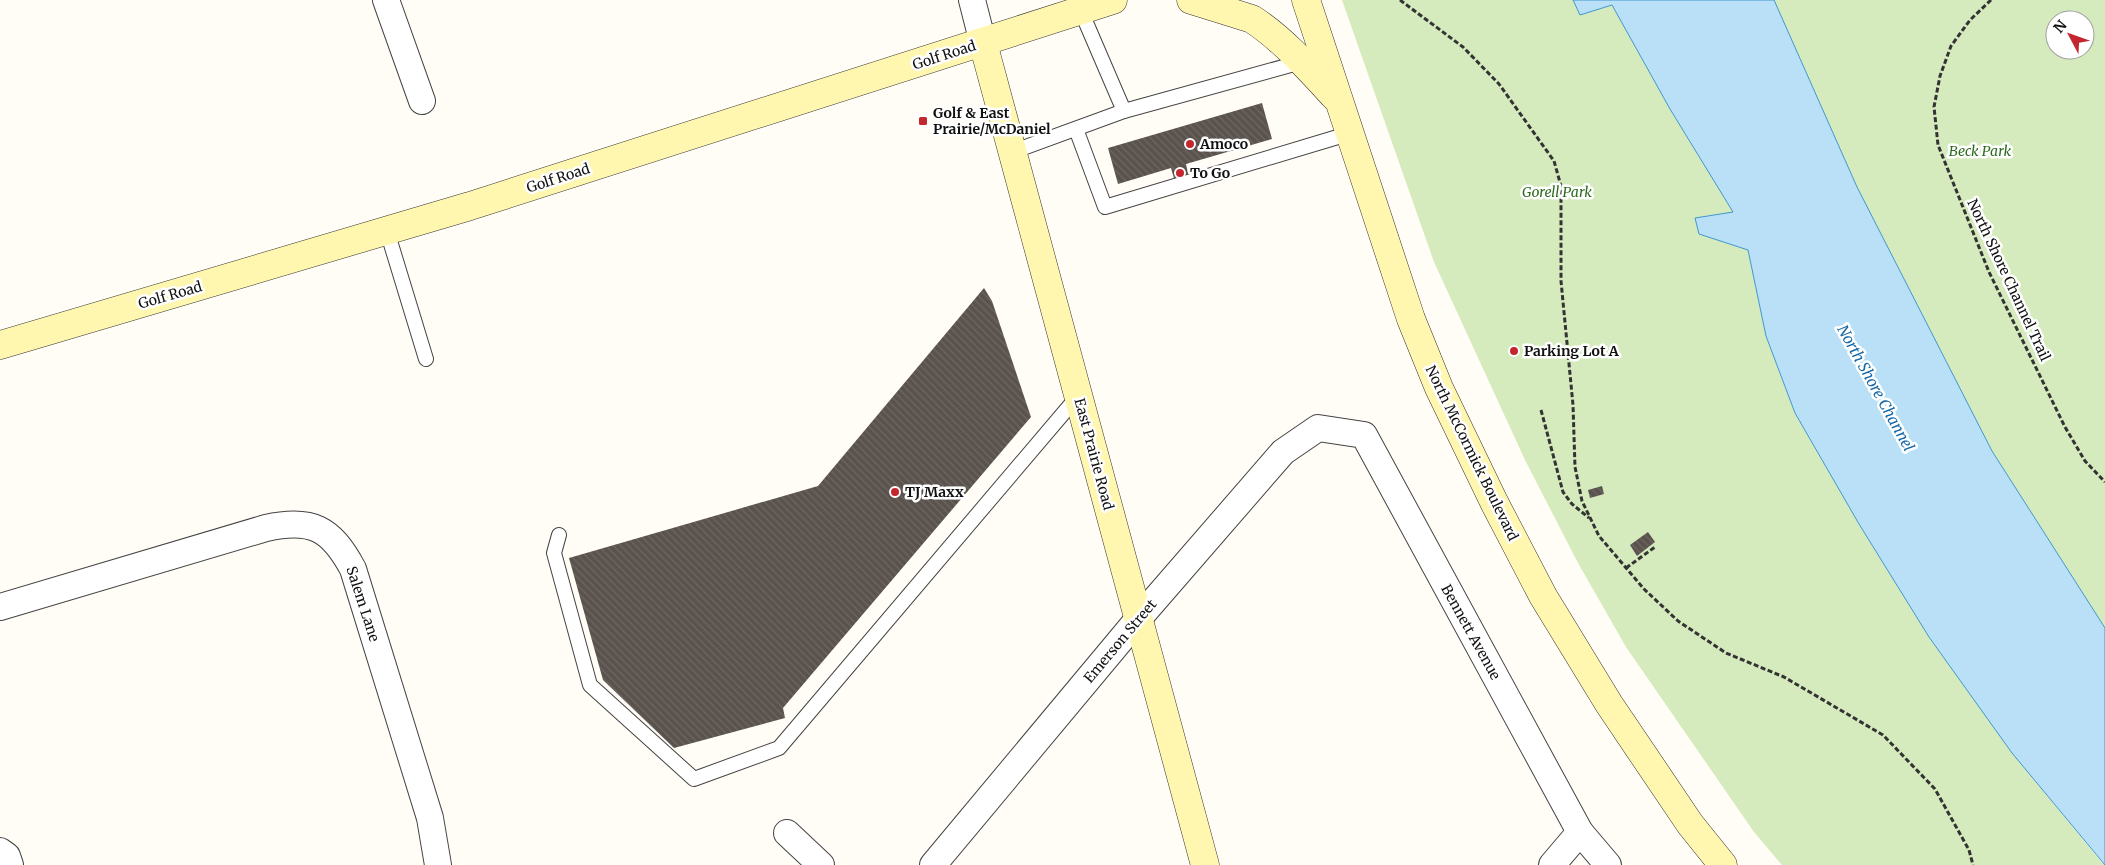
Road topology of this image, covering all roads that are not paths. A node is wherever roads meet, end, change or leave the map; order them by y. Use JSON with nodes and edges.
{"nodes":[{"id":1,"x":386,"y":0,"type":"edge"},
{"id":2,"x":972,"y":0,"type":"edge"},
{"id":3,"x":1113,"y":0,"type":"edge"},
{"id":4,"x":1191,"y":0,"type":"edge"},
{"id":5,"x":1306,"y":0,"type":"edge"},
{"id":6,"x":1081,"y":11,"type":"junction"},
{"id":7,"x":983,"y":42,"type":"junction"},
{"id":8,"x":1313,"y":58,"type":"junction"},
{"id":9,"x":422,"y":101,"type":"dead end"},
{"id":10,"x":1124,"y":111,"type":"junction"},
{"id":11,"x":1076,"y":129,"type":"junction"},
{"id":12,"x":1351,"y":133,"type":"junction"},
{"id":13,"x":1012,"y":152,"type":"junction"},
{"id":14,"x":387,"y":231,"type":"junction"},
{"id":15,"x":0,"y":345,"type":"edge"},
{"id":16,"x":426,"y":359,"type":"dead end"},
{"id":17,"x":1078,"y":396,"type":"junction"},
{"id":18,"x":1318,"y":428,"type":"joint"},
{"id":19,"x":559,"y":535,"type":"dead end"},
{"id":20,"x":0,"y":607,"type":"edge"},
{"id":21,"x":1139,"y":618,"type":"junction"},
{"id":22,"x":787,"y":832,"type":"dead end"},
{"id":23,"x":1580,"y":832,"type":"junction"},
{"id":24,"x":0,"y":851,"type":"edge"},
{"id":25,"x":10,"y":865,"type":"edge"},
{"id":26,"x":438,"y":865,"type":"edge"},
{"id":27,"x":821,"y":865,"type":"edge"},
{"id":28,"x":933,"y":865,"type":"edge"},
{"id":29,"x":1205,"y":865,"type":"edge"},
{"id":30,"x":1552,"y":865,"type":"edge"},
{"id":31,"x":1608,"y":865,"type":"edge"},
{"id":32,"x":1723,"y":865,"type":"edge"}],
"edges":[{"from":1,"to":9,"type":"street"},
{"from":2,"to":7,"type":"street"},
{"from":3,"to":6,"type":"main road","name":"Golf Road"},
{"from":4,"to":8,"type":"main road"},
{"from":5,"to":8,"type":"main road"},
{"from":6,"to":7,"type":"main road","name":"Golf Road"},
{"from":6,"to":10,"type":"lane"},
{"from":7,"to":13,"type":"main road","name":"East Prairie Road"},
{"from":7,"to":14,"type":"main road","name":"Golf Road"},
{"from":8,"to":10,"type":"lane"},
{"from":8,"to":12,"type":"main road","name":"North McCormick Boulevard"},
{"from":10,"to":11,"type":"lane"},
{"from":11,"to":12,"type":"lane"},
{"from":11,"to":13,"type":"lane"},
{"from":12,"to":32,"type":"main road","name":"North McCormick Boulevard"},
{"from":13,"to":17,"type":"main road","name":"East Prairie Road"},
{"from":14,"to":15,"type":"main road","name":"Golf Road"},
{"from":14,"to":16,"type":"lane"},
{"from":17,"to":19,"type":"lane"},
{"from":17,"to":21,"type":"main road","name":"East Prairie Road"},
{"from":18,"to":21,"type":"street","name":"Emerson Street"},
{"from":18,"to":23,"type":"street","name":"Bennett Avenue"},
{"from":20,"to":26,"type":"street","name":"Salem Lane"},
{"from":21,"to":28,"type":"street","name":"Emerson Street"},
{"from":21,"to":29,"type":"main road","name":"East Prairie Road"},
{"from":22,"to":27,"type":"street"},
{"from":23,"to":30,"type":"street"},
{"from":23,"to":31,"type":"street","name":"Bennett Avenue"},
{"from":24,"to":25,"type":"street"}]}
